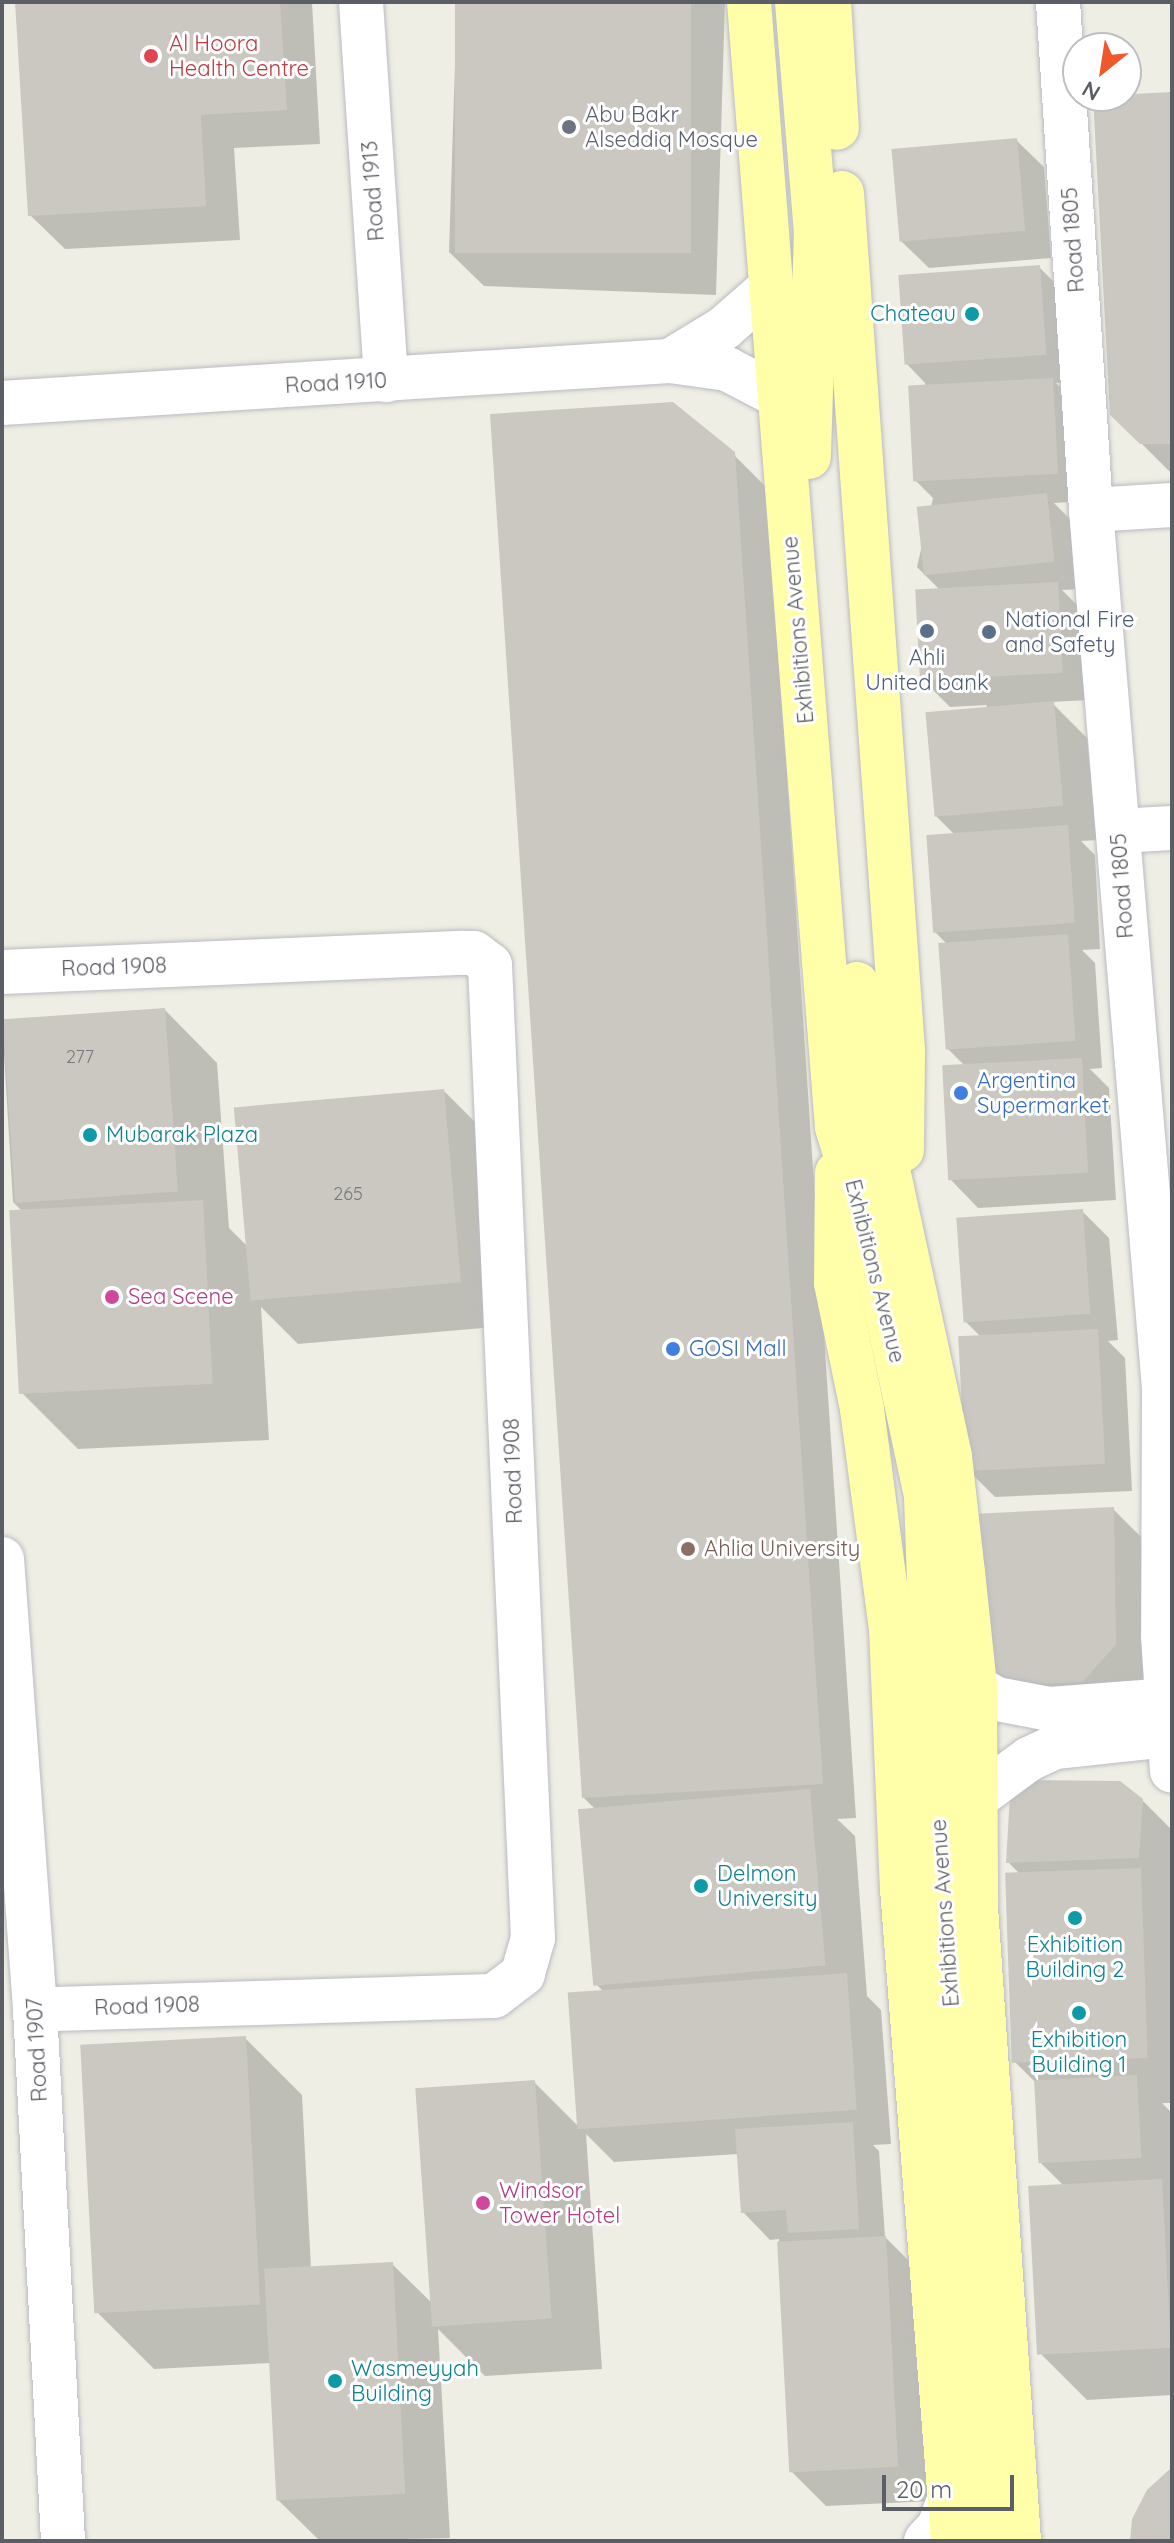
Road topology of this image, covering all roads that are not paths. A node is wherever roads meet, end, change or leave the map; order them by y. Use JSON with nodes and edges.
{"nodes":[{"id":1,"x":361,"y":2,"type":"edge"},
{"id":2,"x":749,"y":2,"type":"edge"},
{"id":3,"x":797,"y":2,"type":"edge"},
{"id":4,"x":829,"y":2,"type":"edge"},
{"id":5,"x":1058,"y":2,"type":"edge"},
{"id":6,"x":771,"y":287,"type":"junction"},
{"id":7,"x":670,"y":361,"type":"junction"},
{"id":8,"x":386,"y":380,"type":"junction"},
{"id":9,"x":777,"y":395,"type":"junction"},
{"id":10,"x":2,"y":403,"type":"edge"},
{"id":11,"x":1172,"y":505,"type":"edge"},
{"id":12,"x":1091,"y":510,"type":"junction"},
{"id":13,"x":1172,"y":828,"type":"edge"},
{"id":14,"x":1118,"y":831,"type":"junction"},
{"id":15,"x":2,"y":972,"type":"edge"},
{"id":16,"x":1156,"y":1115,"type":"edge"},
{"id":17,"x":837,"y":1127,"type":"junction"},
{"id":18,"x":901,"y":1232,"type":"junction"},
{"id":19,"x":1168,"y":1389,"type":"edge"},
{"id":20,"x":2,"y":1559,"type":"edge"},
{"id":21,"x":1168,"y":1635,"type":"edge"},
{"id":22,"x":975,"y":1687,"type":"junction"},
{"id":23,"x":1169,"y":1735,"type":"edge"},
{"id":24,"x":972,"y":1801,"type":"junction"},
{"id":25,"x":35,"y":2010,"type":"junction"},
{"id":26,"x":951,"y":2520,"type":"edge"},
{"id":27,"x":63,"y":2541,"type":"edge"},
{"id":28,"x":926,"y":2541,"type":"edge"},
{"id":29,"x":987,"y":2541,"type":"edge"},
{"id":30,"x":1019,"y":2541,"type":"edge"}],
"edges":[{"from":1,"to":8,"type":"street","name":"Road 1913"},
{"from":2,"to":6,"type":"main road","name":"Exhibitions Avenue"},
{"from":3,"to":18,"type":"main road","name":"Exhibitions Avenue"},
{"from":4,"to":18,"type":"main road"},
{"from":5,"to":12,"type":"street","name":"Road 1805"},
{"from":6,"to":7,"type":"street","name":"Road 1910"},
{"from":6,"to":9,"type":"main road","name":"Exhibitions Avenue"},
{"from":7,"to":8,"type":"street","name":"Road 1910"},
{"from":7,"to":9,"type":"street","name":"Road 1910"},
{"from":8,"to":10,"type":"street","name":"Road 1910"},
{"from":9,"to":17,"type":"main road","name":"Exhibitions Avenue"},
{"from":11,"to":12,"type":"street"},
{"from":12,"to":14,"type":"street","name":"Road 1805"},
{"from":13,"to":14,"type":"street"},
{"from":14,"to":16,"type":"street","name":"Road 1805"},
{"from":15,"to":25,"type":"street","name":"Road 1908"},
{"from":16,"to":19,"type":"street","name":"Road 1805"},
{"from":17,"to":26,"type":"main road"},
{"from":17,"to":29,"type":"main road","name":"Exhibitions Avenue"},
{"from":18,"to":22,"type":"main road","name":"Exhibitions Avenue"},
{"from":19,"to":21,"type":"street","name":"Road 1805"},
{"from":20,"to":25,"type":"street","name":"Road 1907"},
{"from":21,"to":23,"type":"street","name":"Road 1805"},
{"from":22,"to":23,"type":"street"},
{"from":22,"to":24,"type":"main road","name":"Exhibitions Avenue"},
{"from":23,"to":24,"type":"street"},
{"from":24,"to":30,"type":"main road","name":"Exhibitions Avenue"},
{"from":25,"to":27,"type":"street","name":"Road 1907"},
{"from":26,"to":28,"type":"street"}]}
